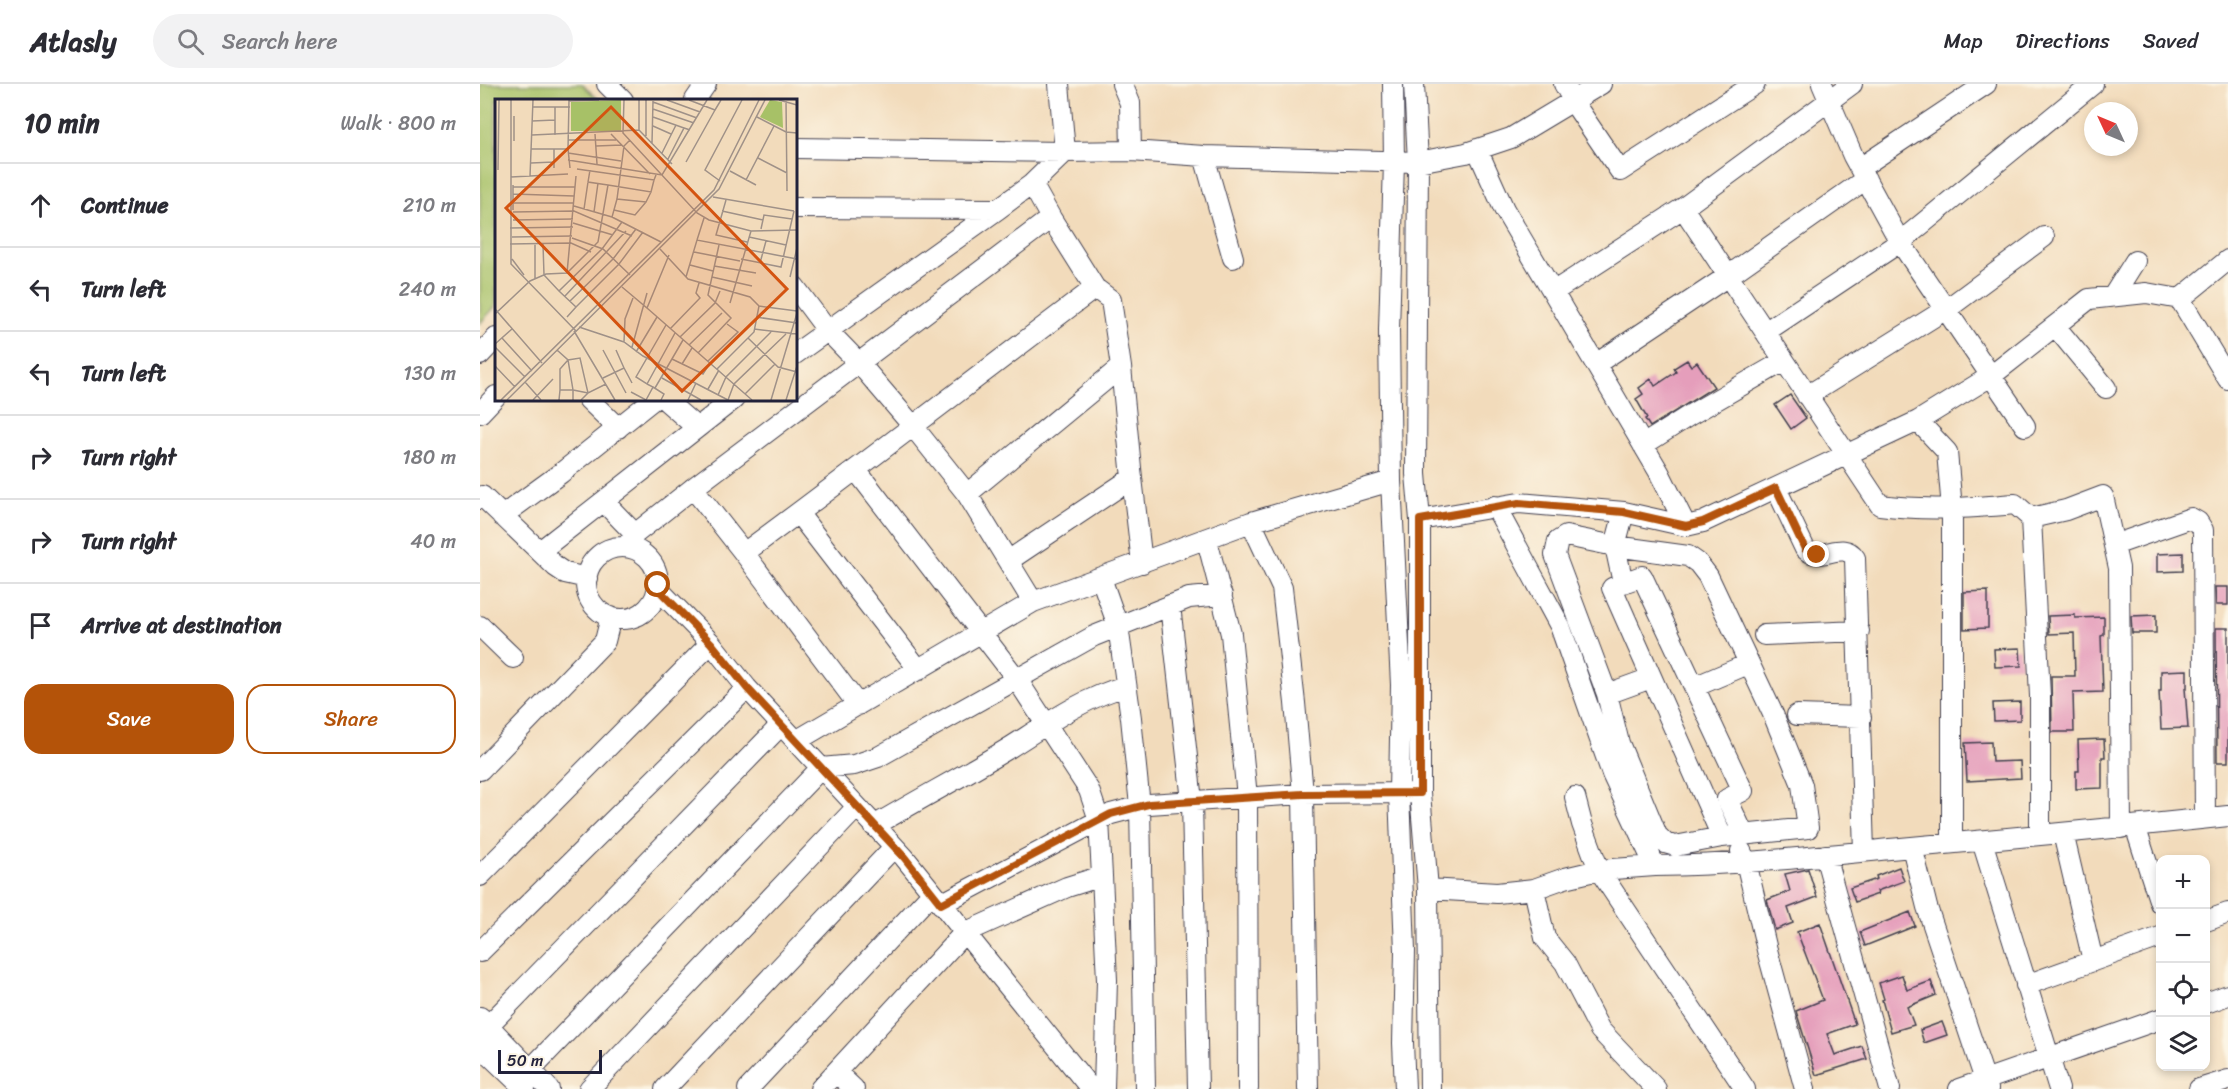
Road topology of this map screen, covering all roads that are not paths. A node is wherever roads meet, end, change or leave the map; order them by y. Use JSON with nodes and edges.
{"nodes":[{"id":1,"x":607,"y":84,"type":"edge"},
{"id":2,"x":706,"y":84,"type":"edge"},
{"id":3,"x":1059,"y":84,"type":"edge"},
{"id":4,"x":1122,"y":84,"type":"edge"},
{"id":5,"x":1393,"y":84,"type":"edge"},
{"id":6,"x":1414,"y":84,"type":"edge"},
{"id":7,"x":1564,"y":84,"type":"edge"},
{"id":8,"x":1601,"y":84,"type":"edge"},
{"id":9,"x":1755,"y":84,"type":"edge"},
{"id":10,"x":1852,"y":84,"type":"edge"},
{"id":11,"x":2093,"y":84,"type":"edge"},
{"id":12,"x":1975,"y":87,"type":"edge"},
{"id":13,"x":1826,"y":93,"type":"edge"},
{"id":14,"x":622,"y":99,"type":"edge"},
{"id":15,"x":696,"y":99,"type":"edge"},
{"id":16,"x":1574,"y":102,"type":"junction"},
{"id":17,"x":796,"y":148,"type":"edge"},
{"id":18,"x":1477,"y":149,"type":"junction"},
{"id":19,"x":1131,"y":151,"type":"junction"},
{"id":20,"x":1065,"y":152,"type":"junction"},
{"id":21,"x":1204,"y":156,"type":"junction"},
{"id":22,"x":1394,"y":162,"type":"junction"},
{"id":23,"x":1418,"y":162,"type":"junction"},
{"id":24,"x":1863,"y":174,"type":"junction"},
{"id":25,"x":1032,"y":184,"type":"junction"},
{"id":26,"x":796,"y":208,"type":"edge"},
{"id":27,"x":1683,"y":208,"type":"junction"},
{"id":28,"x":998,"y":209,"type":"junction"},
{"id":29,"x":1051,"y":218,"type":"junction"},
{"id":30,"x":2044,"y":237,"type":"dead end"},
{"id":31,"x":1900,"y":242,"type":"junction"},
{"id":32,"x":1233,"y":258,"type":"dead end"},
{"id":33,"x":2228,"y":260,"type":"edge"},
{"id":34,"x":2135,"y":261,"type":"dead end"},
{"id":35,"x":1728,"y":276,"type":"junction"},
{"id":36,"x":1095,"y":288,"type":"junction"},
{"id":37,"x":796,"y":292,"type":"edge"},
{"id":38,"x":1553,"y":292,"type":"junction"},
{"id":39,"x":2113,"y":296,"type":"junction"},
{"id":40,"x":2180,"y":299,"type":"junction"},
{"id":41,"x":1946,"y":309,"type":"junction"},
{"id":42,"x":2055,"y":326,"type":"junction"},
{"id":43,"x":827,"y":330,"type":"junction"},
{"id":44,"x":1765,"y":332,"type":"junction"},
{"id":45,"x":495,"y":339,"type":"edge"},
{"id":46,"x":796,"y":353,"type":"edge"},
{"id":47,"x":480,"y":355,"type":"edge"},
{"id":48,"x":1784,"y":361,"type":"junction"},
{"id":49,"x":859,"y":363,"type":"junction"},
{"id":50,"x":1596,"y":364,"type":"junction"},
{"id":51,"x":1121,"y":367,"type":"junction"},
{"id":52,"x":2226,"y":371,"type":"edge"},
{"id":53,"x":1991,"y":376,"type":"junction"},
{"id":54,"x":2106,"y":388,"type":"dead end"},
{"id":55,"x":1807,"y":396,"type":"junction"},
{"id":56,"x":495,"y":397,"type":"edge"},
{"id":57,"x":589,"y":400,"type":"edge"},
{"id":58,"x":653,"y":400,"type":"edge"},
{"id":59,"x":665,"y":400,"type":"edge"},
{"id":60,"x":733,"y":400,"type":"edge"},
{"id":61,"x":480,"y":413,"type":"edge"},
{"id":62,"x":1918,"y":421,"type":"junction"},
{"id":63,"x":912,"y":425,"type":"junction"},
{"id":64,"x":2025,"y":426,"type":"dead end"},
{"id":65,"x":696,"y":427,"type":"junction"},
{"id":66,"x":618,"y":428,"type":"junction"},
{"id":67,"x":1643,"y":445,"type":"junction"},
{"id":68,"x":1847,"y":455,"type":"junction"},
{"id":69,"x":856,"y":470,"type":"junction"},
{"id":70,"x":1132,"y":478,"type":"junction"},
{"id":71,"x":1391,"y":482,"type":"junction"},
{"id":72,"x":693,"y":488,"type":"junction"},
{"id":73,"x":1776,"y":488,"type":"junction"},
{"id":74,"x":967,"y":494,"type":"junction"},
{"id":75,"x":481,"y":496,"type":"edge"},
{"id":76,"x":604,"y":502,"type":"junction"},
{"id":77,"x":1495,"y":506,"type":"junction"},
{"id":78,"x":1952,"y":509,"type":"junction"},
{"id":79,"x":1624,"y":512,"type":"junction"},
{"id":80,"x":798,"y":513,"type":"junction"},
{"id":81,"x":502,"y":516,"type":"junction"},
{"id":82,"x":2031,"y":518,"type":"junction"},
{"id":83,"x":1420,"y":520,"type":"junction"},
{"id":84,"x":1251,"y":522,"type":"junction"},
{"id":85,"x":1686,"y":526,"type":"junction"},
{"id":86,"x":1207,"y":540,"type":"junction"},
{"id":87,"x":630,"y":541,"type":"junction"},
{"id":88,"x":2114,"y":545,"type":"junction"},
{"id":89,"x":1615,"y":546,"type":"junction"},
{"id":90,"x":540,"y":551,"type":"junction"},
{"id":91,"x":744,"y":553,"type":"junction"},
{"id":92,"x":1008,"y":561,"type":"junction"},
{"id":93,"x":1142,"y":563,"type":"junction"},
{"id":94,"x":587,"y":578,"type":"junction"},
{"id":95,"x":1101,"y":578,"type":"junction"},
{"id":96,"x":1623,"y":582,"type":"junction"},
{"id":97,"x":658,"y":589,"type":"junction"},
{"id":98,"x":1222,"y":594,"type":"junction"},
{"id":99,"x":1033,"y":602,"type":"junction"},
{"id":100,"x":1170,"y":605,"type":"junction"},
{"id":101,"x":611,"y":617,"type":"junction"},
{"id":102,"x":1118,"y":626,"type":"junction"},
{"id":103,"x":481,"y":629,"type":"edge"},
{"id":104,"x":1859,"y":631,"type":"junction"},
{"id":105,"x":981,"y":633,"type":"junction"},
{"id":106,"x":1764,"y":635,"type":"dead end"},
{"id":107,"x":711,"y":643,"type":"junction"},
{"id":108,"x":513,"y":658,"type":"dead end"},
{"id":109,"x":1748,"y":664,"type":"junction"},
{"id":110,"x":919,"y":670,"type":"junction"},
{"id":111,"x":1016,"y":678,"type":"junction"},
{"id":112,"x":1651,"y":678,"type":"junction"},
{"id":113,"x":1126,"y":686,"type":"junction"},
{"id":114,"x":1694,"y":687,"type":"junction"},
{"id":115,"x":747,"y":688,"type":"junction"},
{"id":116,"x":1607,"y":694,"type":"junction"},
{"id":117,"x":858,"y":705,"type":"junction"},
{"id":118,"x":1797,"y":715,"type":"dead end"},
{"id":119,"x":1861,"y":717,"type":"junction"},
{"id":120,"x":1045,"y":723,"type":"junction"},
{"id":121,"x":781,"y":725,"type":"junction"},
{"id":122,"x":796,"y":741,"type":"junction"},
{"id":123,"x":821,"y":768,"type":"junction"},
{"id":124,"x":480,"y":770,"type":"edge"},
{"id":125,"x":1399,"y":792,"type":"junction"},
{"id":126,"x":1420,"y":793,"type":"junction"},
{"id":127,"x":1303,"y":794,"type":"junction"},
{"id":128,"x":1247,"y":797,"type":"junction"},
{"id":129,"x":1575,"y":797,"type":"dead end"},
{"id":130,"x":1727,"y":798,"type":"junction"},
{"id":131,"x":1192,"y":801,"type":"junction"},
{"id":132,"x":1140,"y":806,"type":"junction"},
{"id":133,"x":1708,"y":806,"type":"junction"},
{"id":134,"x":857,"y":807,"type":"junction"},
{"id":135,"x":1099,"y":820,"type":"junction"},
{"id":136,"x":2221,"y":821,"type":"edge"},
{"id":137,"x":874,"y":826,"type":"junction"},
{"id":138,"x":2128,"y":827,"type":"junction"},
{"id":139,"x":2063,"y":833,"type":"junction"},
{"id":140,"x":2040,"y":835,"type":"junction"},
{"id":141,"x":1733,"y":836,"type":"junction"},
{"id":142,"x":1982,"y":841,"type":"junction"},
{"id":143,"x":1952,"y":843,"type":"junction"},
{"id":144,"x":894,"y":847,"type":"junction"},
{"id":145,"x":1912,"y":847,"type":"junction"},
{"id":146,"x":1864,"y":852,"type":"junction"},
{"id":147,"x":1825,"y":855,"type":"junction"},
{"id":148,"x":1746,"y":862,"type":"junction"},
{"id":149,"x":1655,"y":866,"type":"junction"},
{"id":150,"x":1599,"y":870,"type":"junction"},
{"id":151,"x":480,"y":876,"type":"edge"},
{"id":152,"x":1102,"y":876,"type":"junction"},
{"id":153,"x":1428,"y":889,"type":"junction"},
{"id":154,"x":1534,"y":889,"type":"junction"},
{"id":155,"x":2156,"y":894,"type":"edge"},
{"id":156,"x":937,"y":898,"type":"junction"},
{"id":157,"x":2228,"y":913,"type":"edge"},
{"id":158,"x":2210,"y":919,"type":"edge"},
{"id":159,"x":964,"y":933,"type":"junction"},
{"id":160,"x":2156,"y":938,"type":"edge"},
{"id":161,"x":480,"y":952,"type":"edge"},
{"id":162,"x":2093,"y":961,"type":"junction"},
{"id":163,"x":2026,"y":985,"type":"junction"},
{"id":164,"x":2228,"y":995,"type":"edge"},
{"id":165,"x":2210,"y":1001,"type":"edge"},
{"id":166,"x":2156,"y":1020,"type":"edge"},
{"id":167,"x":483,"y":1026,"type":"edge"},
{"id":168,"x":480,"y":1046,"type":"edge"},
{"id":169,"x":2048,"y":1058,"type":"junction"},
{"id":170,"x":836,"y":1072,"type":"junction"},
{"id":171,"x":528,"y":1080,"type":"edge"},
{"id":172,"x":2228,"y":1080,"type":"edge"},
{"id":173,"x":1987,"y":1084,"type":"edge"},
{"id":174,"x":549,"y":1089,"type":"edge"},
{"id":175,"x":589,"y":1089,"type":"edge"},
{"id":176,"x":665,"y":1089,"type":"edge"},
{"id":177,"x":748,"y":1089,"type":"edge"},
{"id":178,"x":820,"y":1089,"type":"edge"},
{"id":179,"x":854,"y":1089,"type":"edge"},
{"id":180,"x":1090,"y":1089,"type":"edge"},
{"id":181,"x":1104,"y":1089,"type":"edge"},
{"id":182,"x":1145,"y":1089,"type":"edge"},
{"id":183,"x":1198,"y":1089,"type":"edge"},
{"id":184,"x":1248,"y":1089,"type":"edge"},
{"id":185,"x":1308,"y":1089,"type":"edge"},
{"id":186,"x":1405,"y":1089,"type":"edge"},
{"id":187,"x":1430,"y":1089,"type":"edge"},
{"id":188,"x":1656,"y":1089,"type":"edge"},
{"id":189,"x":1745,"y":1089,"type":"edge"},
{"id":190,"x":1805,"y":1089,"type":"edge"},
{"id":191,"x":1890,"y":1089,"type":"edge"},
{"id":192,"x":1959,"y":1089,"type":"edge"},
{"id":193,"x":2059,"y":1089,"type":"edge"},
{"id":194,"x":2199,"y":1089,"type":"edge"}],
"edges":[{"from":1,"to":14,"type":"street"},
{"from":2,"to":15,"type":"street"},
{"from":3,"to":20,"type":"street"},
{"from":4,"to":19,"type":"street"},
{"from":5,"to":22,"type":"street"},
{"from":6,"to":23,"type":"street"},
{"from":7,"to":16,"type":"street"},
{"from":8,"to":16,"type":"street"},
{"from":9,"to":16,"type":"street"},
{"from":10,"to":13,"type":"street"},
{"from":11,"to":31,"type":"street"},
{"from":12,"to":24,"type":"street"},
{"from":13,"to":24,"type":"street"},
{"from":13,"to":27,"type":"street"},
{"from":16,"to":18,"type":"street"},
{"from":17,"to":20,"type":"street"},
{"from":18,"to":23,"type":"street"},
{"from":18,"to":38,"type":"street"},
{"from":19,"to":20,"type":"street"},
{"from":19,"to":21,"type":"street"},
{"from":20,"to":25,"type":"street"},
{"from":21,"to":22,"type":"street"},
{"from":21,"to":32,"type":"street"},
{"from":22,"to":23,"type":"street"},
{"from":22,"to":71,"type":"street"},
{"from":23,"to":83,"type":"street"},
{"from":24,"to":31,"type":"street"},
{"from":24,"to":35,"type":"street"},
{"from":25,"to":28,"type":"street"},
{"from":25,"to":29,"type":"street"},
{"from":26,"to":28,"type":"street"},
{"from":27,"to":35,"type":"street"},
{"from":27,"to":38,"type":"street"},
{"from":28,"to":43,"type":"street"},
{"from":29,"to":36,"type":"street"},
{"from":29,"to":49,"type":"street"},
{"from":30,"to":41,"type":"street"},
{"from":31,"to":41,"type":"street"},
{"from":31,"to":44,"type":"street"},
{"from":33,"to":40,"type":"street"},
{"from":34,"to":39,"type":"street"},
{"from":35,"to":44,"type":"street"},
{"from":35,"to":50,"type":"street"},
{"from":36,"to":51,"type":"street"},
{"from":36,"to":63,"type":"street"},
{"from":37,"to":43,"type":"street"},
{"from":38,"to":50,"type":"street"},
{"from":39,"to":40,"type":"street"},
{"from":39,"to":42,"type":"street"},
{"from":40,"to":52,"type":"street"},
{"from":41,"to":53,"type":"street"},
{"from":41,"to":55,"type":"street"},
{"from":42,"to":53,"type":"street"},
{"from":42,"to":54,"type":"street"},
{"from":43,"to":46,"type":"street"},
{"from":43,"to":49,"type":"street"},
{"from":44,"to":48,"type":"street"},
{"from":45,"to":47,"type":"street"},
{"from":48,"to":55,"type":"street"},
{"from":48,"to":67,"type":"street"},
{"from":49,"to":63,"type":"street"},
{"from":49,"to":72,"type":"street"},
{"from":50,"to":67,"type":"street"},
{"from":51,"to":70,"type":"street"},
{"from":51,"to":74,"type":"street"},
{"from":53,"to":62,"type":"street"},
{"from":53,"to":64,"type":"street"},
{"from":55,"to":68,"type":"street"},
{"from":56,"to":61,"type":"street"},
{"from":57,"to":66,"type":"street"},
{"from":58,"to":66,"type":"street"},
{"from":59,"to":65,"type":"street"},
{"from":60,"to":65,"type":"street"},
{"from":62,"to":68,"type":"street"},
{"from":62,"to":78,"type":"street"},
{"from":63,"to":69,"type":"street"},
{"from":63,"to":74,"type":"street"},
{"from":65,"to":76,"type":"street"},
{"from":66,"to":81,"type":"street"},
{"from":67,"to":85,"type":"street"},
{"from":68,"to":73,"type":"street"},
{"from":68,"to":78,"type":"street"},
{"from":69,"to":80,"type":"street"},
{"from":69,"to":105,"type":"street"},
{"from":70,"to":92,"type":"street"},
{"from":70,"to":93,"type":"street"},
{"from":71,"to":84,"type":"street"},
{"from":71,"to":125,"type":"street"},
{"from":72,"to":87,"type":"street"},
{"from":72,"to":91,"type":"street"},
{"from":73,"to":85,"type":"street"},
{"from":73,"to":104,"type":"street"},
{"from":74,"to":92,"type":"street"},
{"from":75,"to":81,"type":"street"},
{"from":76,"to":87,"type":"street"},
{"from":76,"to":90,"type":"street"},
{"from":77,"to":79,"type":"street"},
{"from":77,"to":83,"type":"street"},
{"from":77,"to":149,"type":"street"},
{"from":78,"to":82,"type":"street"},
{"from":78,"to":143,"type":"street"},
{"from":79,"to":85,"type":"street"},
{"from":79,"to":89,"type":"street"},
{"from":80,"to":91,"type":"street"},
{"from":80,"to":110,"type":"street"},
{"from":81,"to":90,"type":"street"},
{"from":82,"to":88,"type":"street"},
{"from":82,"to":140,"type":"street"},
{"from":83,"to":126,"type":"street"},
{"from":84,"to":86,"type":"street"},
{"from":84,"to":127,"type":"street"},
{"from":86,"to":93,"type":"street"},
{"from":86,"to":98,"type":"street"},
{"from":87,"to":94,"type":"street"},
{"from":87,"to":97,"type":"street"},
{"from":88,"to":136,"type":"street"},
{"from":88,"to":138,"type":"street"},
{"from":89,"to":96,"type":"street"},
{"from":89,"to":109,"type":"street"},
{"from":89,"to":116,"type":"street"},
{"from":90,"to":94,"type":"street"},
{"from":91,"to":117,"type":"street"},
{"from":92,"to":99,"type":"street"},
{"from":93,"to":95,"type":"street"},
{"from":94,"to":101,"type":"street"},
{"from":95,"to":99,"type":"street"},
{"from":95,"to":102,"type":"street"},
{"from":96,"to":112,"type":"street"},
{"from":96,"to":114,"type":"street"},
{"from":97,"to":101,"type":"street"},
{"from":97,"to":107,"type":"street"},
{"from":98,"to":100,"type":"street"},
{"from":98,"to":128,"type":"street"},
{"from":99,"to":105,"type":"street"},
{"from":100,"to":102,"type":"street"},
{"from":100,"to":131,"type":"street"},
{"from":101,"to":124,"type":"street"},
{"from":102,"to":111,"type":"street"},
{"from":102,"to":113,"type":"street"},
{"from":103,"to":108,"type":"street"},
{"from":104,"to":106,"type":"street"},
{"from":104,"to":119,"type":"street"},
{"from":105,"to":110,"type":"street"},
{"from":105,"to":111,"type":"street"},
{"from":107,"to":115,"type":"street"},
{"from":107,"to":151,"type":"street"},
{"from":109,"to":114,"type":"street"},
{"from":109,"to":141,"type":"street"},
{"from":110,"to":117,"type":"street"},
{"from":111,"to":120,"type":"street"},
{"from":111,"to":123,"type":"street"},
{"from":112,"to":116,"type":"street"},
{"from":112,"to":133,"type":"street"},
{"from":113,"to":120,"type":"street"},
{"from":113,"to":132,"type":"street"},
{"from":114,"to":130,"type":"street"},
{"from":115,"to":121,"type":"street"},
{"from":115,"to":161,"type":"street"},
{"from":116,"to":141,"type":"street"},
{"from":117,"to":122,"type":"street"},
{"from":118,"to":119,"type":"street"},
{"from":119,"to":146,"type":"street"},
{"from":120,"to":135,"type":"street"},
{"from":120,"to":137,"type":"street"},
{"from":121,"to":122,"type":"street"},
{"from":121,"to":167,"type":"street"},
{"from":122,"to":123,"type":"street"},
{"from":123,"to":134,"type":"street"},
{"from":123,"to":171,"type":"street"},
{"from":125,"to":126,"type":"street"},
{"from":125,"to":127,"type":"street"},
{"from":125,"to":186,"type":"street"},
{"from":126,"to":153,"type":"street"},
{"from":127,"to":128,"type":"street"},
{"from":127,"to":185,"type":"street"},
{"from":128,"to":131,"type":"street"},
{"from":128,"to":184,"type":"street"},
{"from":129,"to":150,"type":"street"},
{"from":130,"to":133,"type":"street"},
{"from":130,"to":141,"type":"street"},
{"from":131,"to":132,"type":"street"},
{"from":131,"to":183,"type":"street"},
{"from":132,"to":135,"type":"street"},
{"from":132,"to":182,"type":"street"},
{"from":133,"to":141,"type":"street"},
{"from":134,"to":137,"type":"street"},
{"from":134,"to":175,"type":"street"},
{"from":135,"to":152,"type":"street"},
{"from":135,"to":156,"type":"street"},
{"from":136,"to":138,"type":"street"},
{"from":137,"to":144,"type":"street"},
{"from":138,"to":139,"type":"street"},
{"from":138,"to":155,"type":"street"},
{"from":139,"to":140,"type":"street"},
{"from":139,"to":162,"type":"street"},
{"from":140,"to":142,"type":"street"},
{"from":141,"to":148,"type":"street"},
{"from":142,"to":143,"type":"street"},
{"from":142,"to":163,"type":"street"},
{"from":143,"to":145,"type":"street"},
{"from":144,"to":156,"type":"street"},
{"from":144,"to":176,"type":"street"},
{"from":145,"to":146,"type":"street"},
{"from":145,"to":173,"type":"street"},
{"from":146,"to":147,"type":"street"},
{"from":147,"to":148,"type":"street"},
{"from":147,"to":191,"type":"street"},
{"from":148,"to":149,"type":"street"},
{"from":148,"to":190,"type":"street"},
{"from":149,"to":150,"type":"street"},
{"from":150,"to":154,"type":"street"},
{"from":150,"to":189,"type":"street"},
{"from":152,"to":159,"type":"street"},
{"from":152,"to":181,"type":"street"},
{"from":153,"to":154,"type":"street"},
{"from":153,"to":187,"type":"street"},
{"from":154,"to":188,"type":"street"},
{"from":156,"to":159,"type":"street"},
{"from":156,"to":177,"type":"street"},
{"from":157,"to":158,"type":"street"},
{"from":159,"to":170,"type":"street"},
{"from":159,"to":180,"type":"street"},
{"from":160,"to":162,"type":"street"},
{"from":162,"to":163,"type":"street"},
{"from":163,"to":169,"type":"street"},
{"from":164,"to":165,"type":"street"},
{"from":166,"to":169,"type":"street"},
{"from":167,"to":171,"type":"street"},
{"from":168,"to":171,"type":"street"},
{"from":169,"to":173,"type":"street"},
{"from":169,"to":193,"type":"street"},
{"from":170,"to":178,"type":"street"},
{"from":170,"to":179,"type":"street"},
{"from":171,"to":174,"type":"street"},
{"from":172,"to":194,"type":"street"},
{"from":173,"to":192,"type":"street"}]}
